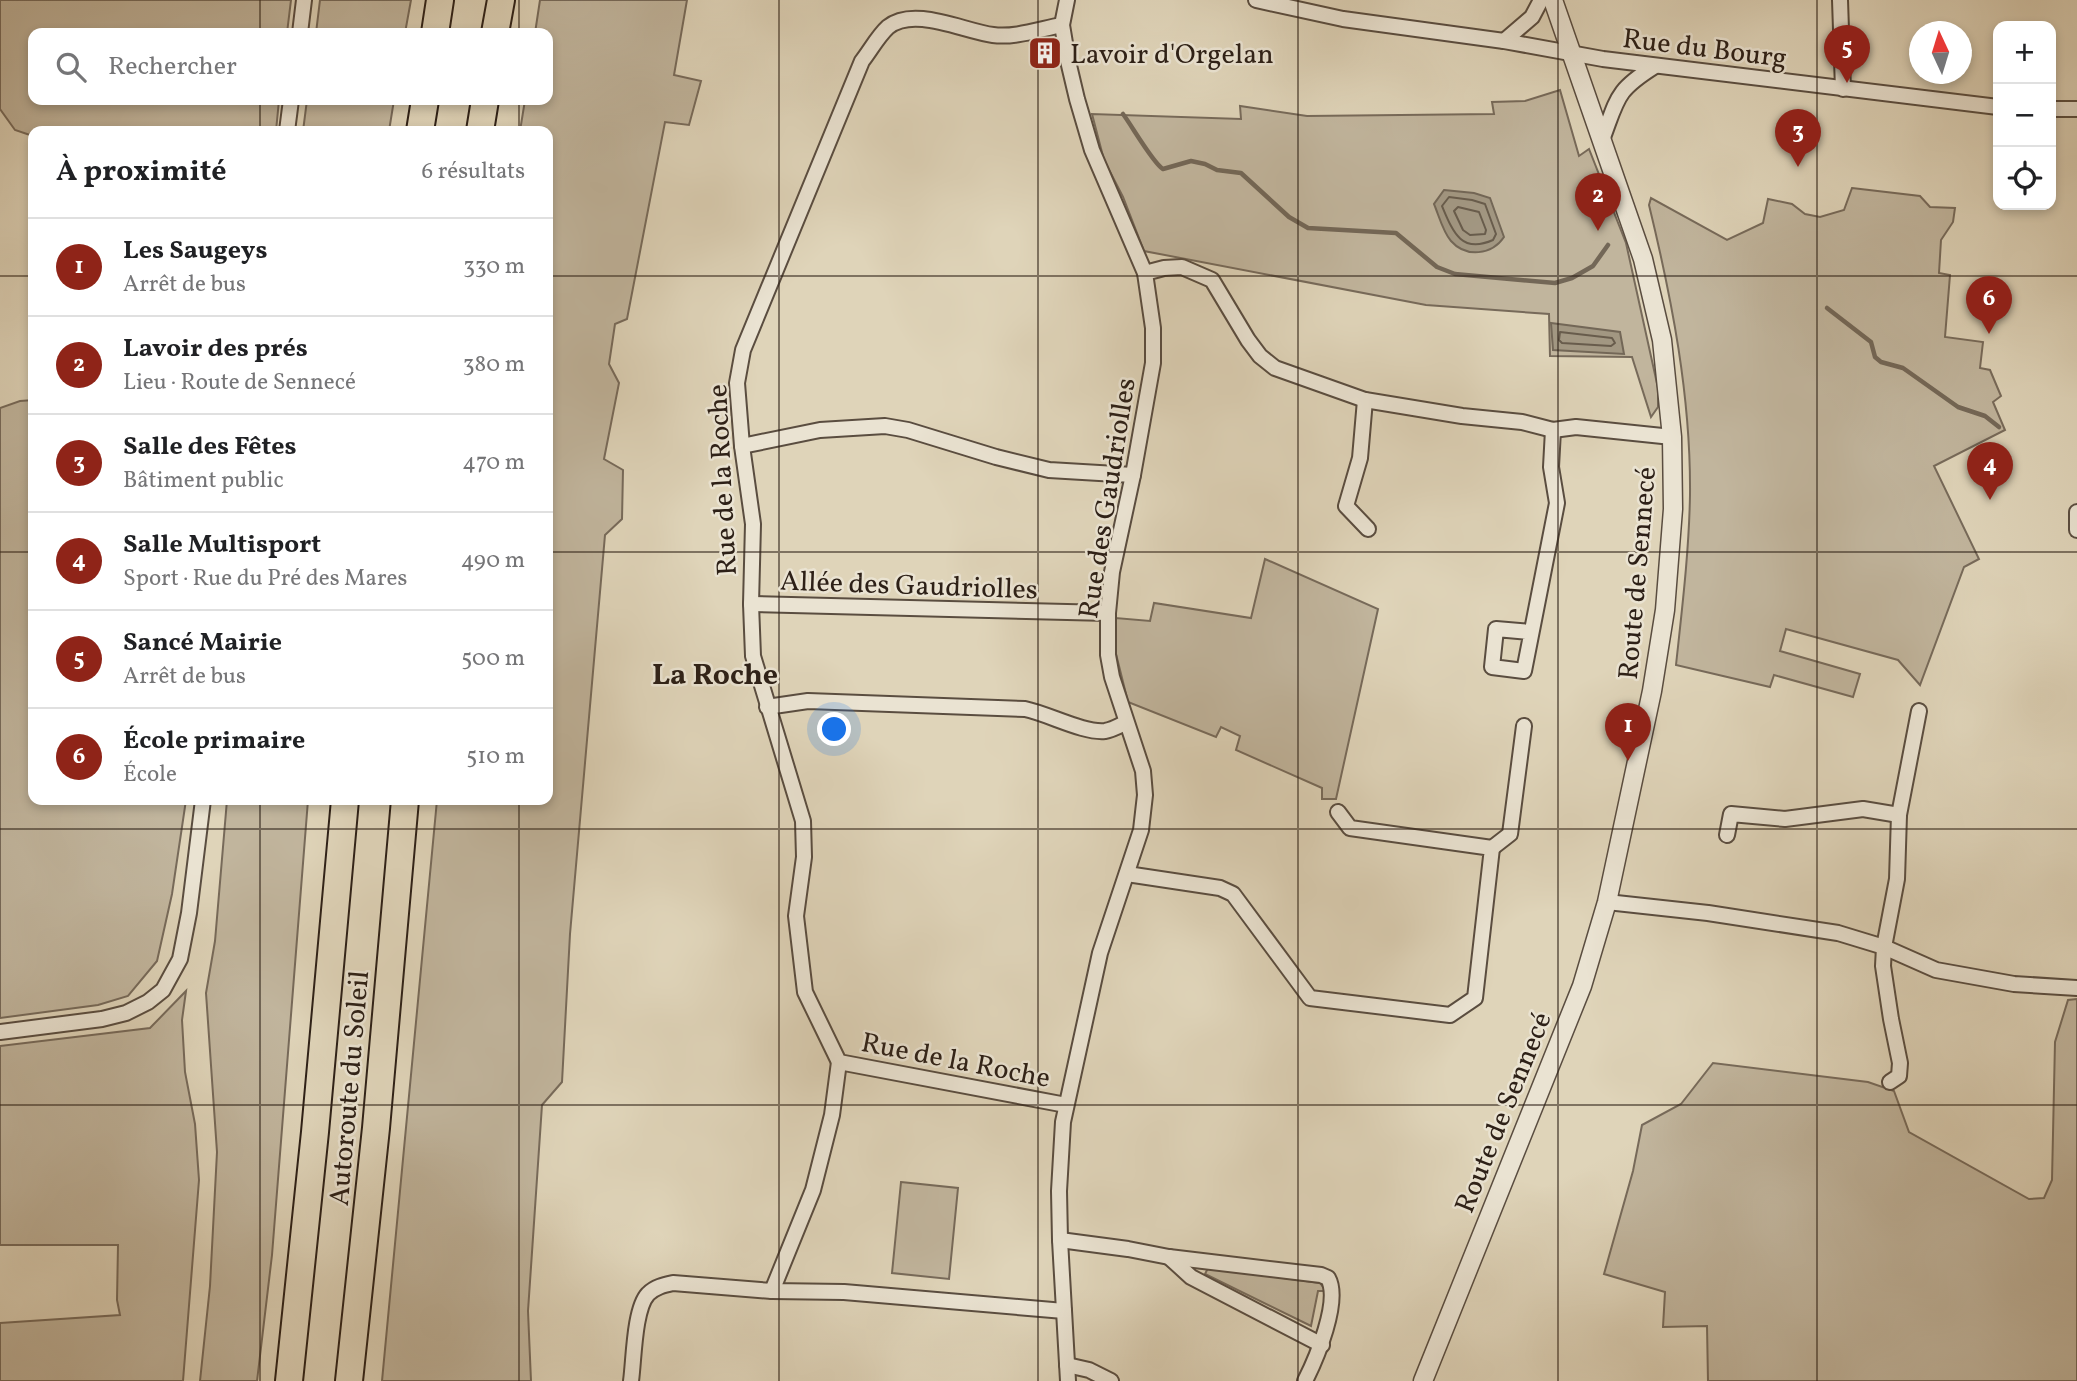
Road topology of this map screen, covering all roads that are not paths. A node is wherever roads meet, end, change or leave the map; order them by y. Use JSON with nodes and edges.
{"nodes":[{"id":1,"x":304,"y":0,"type":"edge"},
{"id":2,"x":440,"y":0,"type":"edge"},
{"id":3,"x":501,"y":0,"type":"edge"},
{"id":4,"x":1067,"y":0,"type":"edge"},
{"id":5,"x":1256,"y":0,"type":"edge"},
{"id":6,"x":1541,"y":0,"type":"edge"},
{"id":7,"x":1553,"y":0,"type":"edge"},
{"id":8,"x":1840,"y":0,"type":"edge"},
{"id":9,"x":1062,"y":25,"type":"junction"},
{"id":10,"x":301,"y":28,"type":"edge"},
{"id":11,"x":436,"y":28,"type":"edge"},
{"id":12,"x":496,"y":28,"type":"edge"},
{"id":13,"x":1504,"y":41,"type":"junction"},
{"id":14,"x":1572,"y":53,"type":"junction"},
{"id":15,"x":1655,"y":66,"type":"junction"},
{"id":16,"x":1843,"y":89,"type":"junction"},
{"id":17,"x":290,"y":105,"type":"edge"},
{"id":18,"x":424,"y":105,"type":"edge"},
{"id":19,"x":484,"y":105,"type":"edge"},
{"id":20,"x":1993,"y":106,"type":"edge"},
{"id":21,"x":2077,"y":109,"type":"edge"},
{"id":22,"x":2056,"y":110,"type":"edge"},
{"id":23,"x":288,"y":126,"type":"edge"},
{"id":24,"x":421,"y":126,"type":"edge"},
{"id":25,"x":481,"y":126,"type":"edge"},
{"id":26,"x":1602,"y":140,"type":"junction"},
{"id":27,"x":1145,"y":273,"type":"junction"},
{"id":28,"x":1365,"y":400,"type":"junction"},
{"id":29,"x":1553,"y":430,"type":"junction"},
{"id":30,"x":1672,"y":438,"type":"junction"},
{"id":31,"x":742,"y":446,"type":"junction"},
{"id":32,"x":1133,"y":475,"type":"junction"},
{"id":33,"x":2077,"y":512,"type":"edge"},
{"id":34,"x":1368,"y":530,"type":"dead end"},
{"id":35,"x":2077,"y":530,"type":"edge"},
{"id":36,"x":751,"y":604,"type":"junction"},
{"id":37,"x":1108,"y":613,"type":"junction"},
{"id":38,"x":1530,"y":632,"type":"dead end"},
{"id":39,"x":767,"y":707,"type":"junction"},
{"id":40,"x":1919,"y":711,"type":"dead end"},
{"id":41,"x":1125,"y":723,"type":"junction"},
{"id":42,"x":1524,"y":726,"type":"dead end"},
{"id":43,"x":202,"y":805,"type":"edge"},
{"id":44,"x":345,"y":805,"type":"edge"},
{"id":45,"x":405,"y":805,"type":"edge"},
{"id":46,"x":1338,"y":812,"type":"dead end"},
{"id":47,"x":1899,"y":815,"type":"junction"},
{"id":48,"x":1727,"y":835,"type":"dead end"},
{"id":49,"x":1492,"y":848,"type":"junction"},
{"id":50,"x":1127,"y":873,"type":"junction"},
{"id":51,"x":1607,"y":902,"type":"junction"},
{"id":52,"x":1884,"y":947,"type":"junction"},
{"id":53,"x":2077,"y":988,"type":"edge"},
{"id":54,"x":0,"y":1032,"type":"edge"},
{"id":55,"x":839,"y":1062,"type":"junction"},
{"id":56,"x":1890,"y":1082,"type":"dead end"},
{"id":57,"x":1066,"y":1105,"type":"junction"},
{"id":58,"x":1060,"y":1240,"type":"junction"},
{"id":59,"x":1169,"y":1257,"type":"junction"},
{"id":60,"x":772,"y":1291,"type":"junction"},
{"id":61,"x":1063,"y":1311,"type":"junction"},
{"id":62,"x":1322,"y":1345,"type":"junction"},
{"id":63,"x":1067,"y":1365,"type":"junction"},
{"id":64,"x":289,"y":1381,"type":"edge"},
{"id":65,"x":349,"y":1381,"type":"edge"},
{"id":66,"x":631,"y":1381,"type":"edge"},
{"id":67,"x":1068,"y":1381,"type":"edge"},
{"id":68,"x":1111,"y":1381,"type":"edge"},
{"id":69,"x":1306,"y":1381,"type":"edge"},
{"id":70,"x":1423,"y":1381,"type":"edge"}],
"edges":[{"from":1,"to":10,"type":"street"},
{"from":2,"to":11,"type":"highway"},
{"from":3,"to":12,"type":"highway"},
{"from":4,"to":9,"type":"street","name":"Rue des Gaudriolles"},
{"from":5,"to":13,"type":"street","name":"Rue du Bourg"},
{"from":6,"to":13,"type":"street"},
{"from":7,"to":14,"type":"street","name":"Route de Sennecé"},
{"from":8,"to":16,"type":"street"},
{"from":9,"to":27,"type":"street","name":"Rue des Gaudriolles"},
{"from":9,"to":31,"type":"street","name":"Rue de la Roche"},
{"from":13,"to":14,"type":"street","name":"Rue du Bourg"},
{"from":14,"to":15,"type":"street","name":"Rue du Bourg"},
{"from":14,"to":26,"type":"street","name":"Route de Sennecé"},
{"from":15,"to":16,"type":"street","name":"Rue du Bourg"},
{"from":15,"to":26,"type":"street"},
{"from":16,"to":20,"type":"street","name":"Rue du Bourg"},
{"from":17,"to":23,"type":"street"},
{"from":18,"to":24,"type":"highway"},
{"from":19,"to":25,"type":"highway"},
{"from":21,"to":22,"type":"street"},
{"from":26,"to":30,"type":"street","name":"Route de Sennecé"},
{"from":27,"to":28,"type":"street"},
{"from":27,"to":32,"type":"street","name":"Rue des Gaudriolles"},
{"from":28,"to":29,"type":"street"},
{"from":28,"to":34,"type":"street"},
{"from":29,"to":30,"type":"street"},
{"from":29,"to":38,"type":"street"},
{"from":30,"to":51,"type":"street","name":"Route de Sennecé"},
{"from":31,"to":32,"type":"street"},
{"from":31,"to":36,"type":"street","name":"Rue de la Roche"},
{"from":32,"to":37,"type":"street","name":"Rue des Gaudriolles"},
{"from":33,"to":35,"type":"street"},
{"from":36,"to":37,"type":"street","name":"Allée des Gaudriolles"},
{"from":36,"to":39,"type":"street","name":"Rue de la Roche"},
{"from":37,"to":41,"type":"street","name":"Rue des Gaudriolles"},
{"from":39,"to":41,"type":"street"},
{"from":39,"to":55,"type":"street","name":"Rue de la Roche"},
{"from":40,"to":47,"type":"street"},
{"from":41,"to":50,"type":"street","name":"Rue des Gaudriolles"},
{"from":42,"to":49,"type":"street"},
{"from":43,"to":54,"type":"street"},
{"from":44,"to":64,"type":"highway","name":"Autoroute du Soleil"},
{"from":45,"to":65,"type":"highway","name":"Autoroute du Soleil"},
{"from":46,"to":49,"type":"street"},
{"from":47,"to":48,"type":"street"},
{"from":47,"to":52,"type":"street"},
{"from":49,"to":50,"type":"street"},
{"from":50,"to":57,"type":"street","name":"Rue des Gaudriolles"},
{"from":51,"to":52,"type":"street"},
{"from":51,"to":70,"type":"street","name":"Route de Sennecé"},
{"from":52,"to":53,"type":"street"},
{"from":52,"to":56,"type":"street"},
{"from":55,"to":57,"type":"street","name":"Rue de la Roche"},
{"from":55,"to":60,"type":"street"},
{"from":57,"to":58,"type":"street","name":"Rue des Gaudriolles"},
{"from":58,"to":59,"type":"street"},
{"from":58,"to":61,"type":"street","name":"Rue des Gaudriolles"},
{"from":59,"to":62,"type":"street"},
{"from":59,"to":62,"type":"street"},
{"from":60,"to":61,"type":"street"},
{"from":60,"to":66,"type":"street"},
{"from":61,"to":63,"type":"street","name":"Rue des Gaudriolles"},
{"from":62,"to":69,"type":"street"},
{"from":63,"to":67,"type":"street","name":"Rue des Gaudriolles"},
{"from":63,"to":68,"type":"street"}]}
